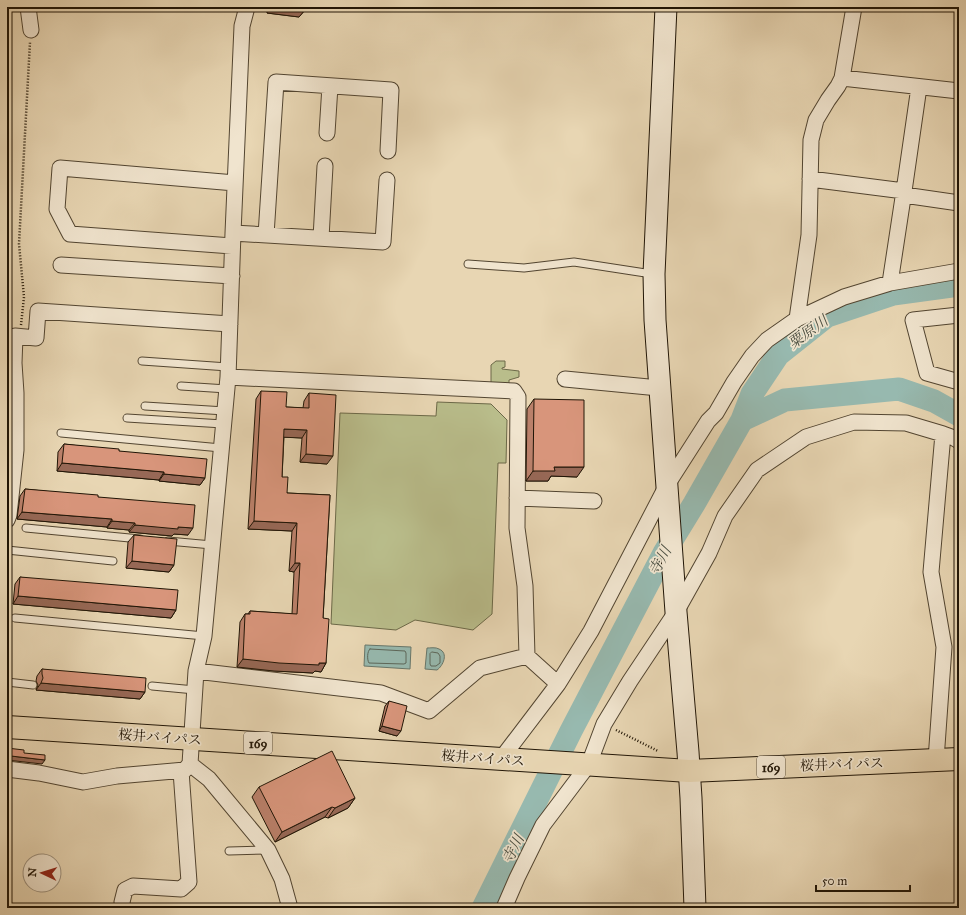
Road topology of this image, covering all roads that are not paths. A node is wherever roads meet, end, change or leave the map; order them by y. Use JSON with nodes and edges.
{"nodes":[{"id":1,"x":28,"y":7,"type":"edge"},
{"id":2,"x":246,"y":7,"type":"edge"},
{"id":3,"x":666,"y":7,"type":"edge"},
{"id":4,"x":854,"y":7,"type":"edge"},
{"id":5,"x":31,"y":30,"type":"road end"},
{"id":6,"x":842,"y":78,"type":"junction"},
{"id":7,"x":330,"y":86,"type":"junction"},
{"id":8,"x":919,"y":87,"type":"junction"},
{"id":9,"x":959,"y":91,"type":"edge"},
{"id":10,"x":327,"y":133,"type":"dead end"},
{"id":11,"x":388,"y":151,"type":"dead end"},
{"id":12,"x":325,"y":166,"type":"dead end"},
{"id":13,"x":810,"y":179,"type":"junction"},
{"id":14,"x":387,"y":180,"type":"dead end"},
{"id":15,"x":235,"y":183,"type":"junction"},
{"id":16,"x":904,"y":193,"type":"junction"},
{"id":17,"x":959,"y":203,"type":"edge"},
{"id":18,"x":266,"y":235,"type":"junction"},
{"id":19,"x":321,"y":238,"type":"junction"},
{"id":20,"x":233,"y":239,"type":"junction"},
{"id":21,"x":468,"y":264,"type":"dead end"},
{"id":22,"x":61,"y":265,"type":"dead end"},
{"id":23,"x":959,"y":271,"type":"edge"},
{"id":24,"x":654,"y":274,"type":"junction"},
{"id":25,"x":232,"y":276,"type":"junction"},
{"id":26,"x":890,"y":283,"type":"junction"},
{"id":27,"x":959,"y":315,"type":"edge"},
{"id":28,"x":797,"y":319,"type":"junction"},
{"id":29,"x":230,"y":324,"type":"junction"},
{"id":30,"x":142,"y":361,"type":"dead end"},
{"id":31,"x":10,"y":362,"type":"edge"},
{"id":32,"x":227,"y":378,"type":"junction"},
{"id":33,"x":565,"y":379,"type":"dead end"},
{"id":34,"x":959,"y":382,"type":"edge"},
{"id":35,"x":181,"y":386,"type":"dead end"},
{"id":36,"x":659,"y":388,"type":"junction"},
{"id":37,"x":145,"y":406,"type":"dead end"},
{"id":38,"x":127,"y":418,"type":"dead end"},
{"id":39,"x":224,"y":418,"type":"junction"},
{"id":40,"x":61,"y":433,"type":"dead end"},
{"id":41,"x":943,"y":434,"type":"junction"},
{"id":42,"x":959,"y":441,"type":"edge"},
{"id":43,"x":221,"y":448,"type":"junction"},
{"id":44,"x":11,"y":450,"type":"edge"},
{"id":45,"x":10,"y":473,"type":"edge"},
{"id":46,"x":668,"y":489,"type":"junction"},
{"id":47,"x":517,"y":498,"type":"junction"},
{"id":48,"x":594,"y":501,"type":"dead end"},
{"id":49,"x":7,"y":520,"type":"edge"},
{"id":50,"x":26,"y":528,"type":"dead end"},
{"id":51,"x":150,"y":539,"type":"edge"},
{"id":52,"x":158,"y":540,"type":"edge"},
{"id":53,"x":212,"y":545,"type":"junction"},
{"id":54,"x":7,"y":550,"type":"edge"},
{"id":55,"x":112,"y":561,"type":"dead end"},
{"id":56,"x":676,"y":609,"type":"junction"},
{"id":57,"x":15,"y":618,"type":"dead end"},
{"id":58,"x":204,"y":636,"type":"junction"},
{"id":59,"x":527,"y":656,"type":"junction"},
{"id":60,"x":196,"y":671,"type":"junction"},
{"id":61,"x":7,"y":682,"type":"edge"},
{"id":62,"x":558,"y":684,"type":"junction"},
{"id":63,"x":33,"y":685,"type":"dead end"},
{"id":64,"x":152,"y":686,"type":"dead end"},
{"id":65,"x":195,"y":690,"type":"junction"},
{"id":66,"x":7,"y":727,"type":"edge"},
{"id":67,"x":191,"y":739,"type":"junction"},
{"id":68,"x":959,"y":758,"type":"edge"},
{"id":69,"x":505,"y":759,"type":"junction"},
{"id":70,"x":936,"y":760,"type":"junction"},
{"id":71,"x":586,"y":764,"type":"junction"},
{"id":72,"x":185,"y":767,"type":"junction"},
{"id":73,"x":7,"y":769,"type":"edge"},
{"id":74,"x":689,"y":771,"type":"junction"},
{"id":75,"x":268,"y":850,"type":"junction"},
{"id":76,"x":229,"y":851,"type":"dead end"},
{"id":77,"x":123,"y":908,"type":"edge"},
{"id":78,"x":290,"y":908,"type":"edge"},
{"id":79,"x":504,"y":908,"type":"edge"},
{"id":80,"x":695,"y":908,"type":"edge"}],
"edges":[{"from":1,"to":5,"type":"street"},
{"from":2,"to":15,"type":"street"},
{"from":3,"to":24,"type":"street"},
{"from":4,"to":6,"type":"street"},
{"from":6,"to":8,"type":"street"},
{"from":6,"to":13,"type":"street"},
{"from":7,"to":10,"type":"street"},
{"from":7,"to":11,"type":"street"},
{"from":7,"to":18,"type":"street"},
{"from":8,"to":9,"type":"street"},
{"from":8,"to":16,"type":"street"},
{"from":12,"to":19,"type":"street"},
{"from":13,"to":16,"type":"street"},
{"from":13,"to":28,"type":"street"},
{"from":14,"to":19,"type":"street"},
{"from":15,"to":20,"type":"street"},
{"from":15,"to":20,"type":"street"},
{"from":16,"to":17,"type":"street"},
{"from":16,"to":26,"type":"street"},
{"from":18,"to":19,"type":"street"},
{"from":18,"to":20,"type":"street"},
{"from":20,"to":25,"type":"street"},
{"from":21,"to":24,"type":"lane"},
{"from":22,"to":25,"type":"street"},
{"from":23,"to":26,"type":"street"},
{"from":24,"to":36,"type":"street"},
{"from":25,"to":29,"type":"street"},
{"from":26,"to":28,"type":"street"},
{"from":27,"to":34,"type":"street"},
{"from":28,"to":46,"type":"street"},
{"from":29,"to":31,"type":"street"},
{"from":29,"to":32,"type":"street"},
{"from":30,"to":32,"type":"lane"},
{"from":31,"to":44,"type":"street"},
{"from":32,"to":35,"type":"lane"},
{"from":32,"to":39,"type":"street"},
{"from":32,"to":47,"type":"street"},
{"from":33,"to":36,"type":"street"},
{"from":36,"to":46,"type":"street"},
{"from":37,"to":39,"type":"lane"},
{"from":38,"to":39,"type":"lane"},
{"from":39,"to":43,"type":"street"},
{"from":40,"to":43,"type":"lane"},
{"from":41,"to":42,"type":"street"},
{"from":41,"to":56,"type":"street"},
{"from":41,"to":70,"type":"street"},
{"from":43,"to":53,"type":"street"},
{"from":44,"to":45,"type":"street"},
{"from":45,"to":49,"type":"street"},
{"from":46,"to":56,"type":"street"},
{"from":46,"to":62,"type":"street"},
{"from":47,"to":48,"type":"street"},
{"from":47,"to":59,"type":"street"},
{"from":50,"to":51,"type":"lane"},
{"from":52,"to":53,"type":"lane"},
{"from":53,"to":58,"type":"street"},
{"from":54,"to":55,"type":"lane"},
{"from":56,"to":71,"type":"street"},
{"from":56,"to":74,"type":"street"},
{"from":57,"to":58,"type":"lane"},
{"from":58,"to":60,"type":"street"},
{"from":59,"to":60,"type":"street"},
{"from":59,"to":62,"type":"street"},
{"from":60,"to":65,"type":"street"},
{"from":61,"to":63,"type":"lane"},
{"from":62,"to":69,"type":"street"},
{"from":64,"to":65,"type":"lane"},
{"from":65,"to":67,"type":"street"},
{"from":66,"to":67,"type":"highway","name":"桜井バイパス","number":"169"},
{"from":67,"to":69,"type":"highway","name":"桜井バイパス","number":"169"},
{"from":67,"to":72,"type":"street"},
{"from":68,"to":70,"type":"highway","name":"桜井バイパス","number":"169"},
{"from":69,"to":71,"type":"highway","name":"桜井バイパス","number":"169"},
{"from":70,"to":74,"type":"highway","name":"桜井バイパス","number":"169"},
{"from":71,"to":74,"type":"highway","name":"桜井バイパス","number":"169"},
{"from":71,"to":79,"type":"street"},
{"from":72,"to":73,"type":"street"},
{"from":72,"to":75,"type":"street"},
{"from":72,"to":77,"type":"street"},
{"from":74,"to":80,"type":"street"},
{"from":75,"to":76,"type":"lane"},
{"from":75,"to":78,"type":"street"}]}
